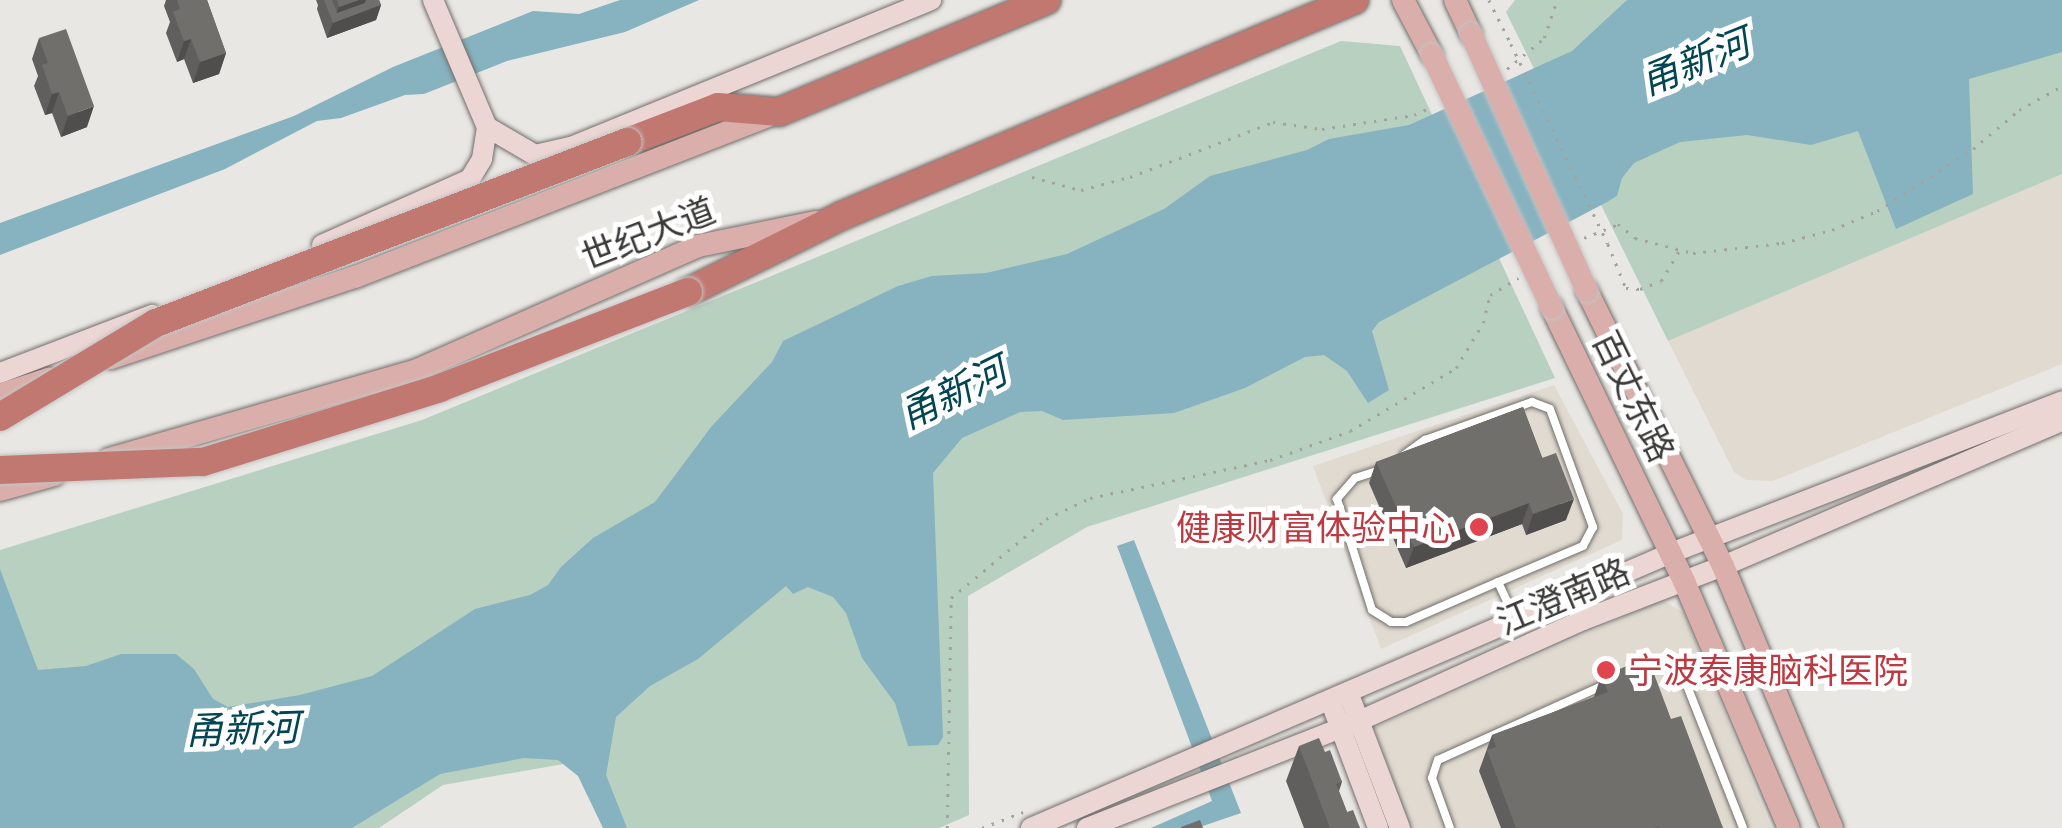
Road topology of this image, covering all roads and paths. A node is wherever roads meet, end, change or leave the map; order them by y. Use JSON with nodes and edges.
{"nodes":[{"id":1,"x":433,"y":0,"type":"edge"},
{"id":2,"x":930,"y":0,"type":"edge"},
{"id":3,"x":1047,"y":0,"type":"edge"},
{"id":4,"x":1354,"y":0,"type":"edge"},
{"id":5,"x":1403,"y":0,"type":"edge"},
{"id":6,"x":1455,"y":0,"type":"edge"},
{"id":7,"x":1489,"y":0,"type":"edge"},
{"id":8,"x":1558,"y":0,"type":"edge"},
{"id":9,"x":1502,"y":72,"type":"dead end"},
{"id":10,"x":2062,"y":86,"type":"edge"},
{"id":11,"x":1449,"y":98,"type":"dead end"},
{"id":12,"x":779,"y":112,"type":"junction"},
{"id":13,"x":487,"y":126,"type":"junction"},
{"id":14,"x":1032,"y":176,"type":"dead end"},
{"id":15,"x":841,"y":216,"type":"junction"},
{"id":16,"x":1572,"y":245,"type":"dead end"},
{"id":17,"x":1680,"y":250,"type":"junction"},
{"id":18,"x":1523,"y":275,"type":"dead end"},
{"id":19,"x":0,"y":373,"type":"edge"},
{"id":20,"x":0,"y":395,"type":"edge"},
{"id":21,"x":2062,"y":400,"type":"edge"},
{"id":22,"x":0,"y":417,"type":"edge"},
{"id":23,"x":2060,"y":421,"type":"edge"},
{"id":24,"x":1399,"y":460,"type":"edge"},
{"id":25,"x":1388,"y":468,"type":"edge"},
{"id":26,"x":5,"y":482,"type":"edge"},
{"id":27,"x":1710,"y":538,"type":"junction"},
{"id":28,"x":1671,"y":553,"type":"junction"},
{"id":29,"x":1723,"y":566,"type":"junction"},
{"id":30,"x":1684,"y":581,"type":"junction"},
{"id":31,"x":1498,"y":582,"type":"junction"},
{"id":32,"x":1516,"y":620,"type":"junction"},
{"id":33,"x":1633,"y":672,"type":"edge"},
{"id":34,"x":1616,"y":680,"type":"edge"},
{"id":35,"x":1339,"y":696,"type":"junction"},
{"id":36,"x":1350,"y":724,"type":"junction"},
{"id":37,"x":947,"y":828,"type":"edge"},
{"id":38,"x":1031,"y":828,"type":"edge"},
{"id":39,"x":1087,"y":828,"type":"edge"},
{"id":40,"x":1378,"y":828,"type":"edge"},
{"id":41,"x":1400,"y":828,"type":"edge"},
{"id":42,"x":1450,"y":828,"type":"edge"},
{"id":43,"x":1743,"y":828,"type":"edge"},
{"id":44,"x":1789,"y":828,"type":"edge"},
{"id":45,"x":1832,"y":828,"type":"edge"}],
"edges":[{"from":1,"to":13,"type":"main road"},
{"from":2,"to":13,"type":"main road"},
{"from":3,"to":12,"type":"highway","name":"世纪大道"},
{"from":4,"to":15,"type":"highway","name":"世纪大道"},
{"from":5,"to":28,"type":"main road","name":"百丈东路","bridge":true},
{"from":6,"to":27,"type":"main road","name":"百丈东路","bridge":true},
{"from":7,"to":17,"type":"path","bridge":true},
{"from":8,"to":9,"type":"path"},
{"from":10,"to":17,"type":"path"},
{"from":11,"to":14,"type":"path"},
{"from":12,"to":20,"type":"main road","name":"世纪大道"},
{"from":12,"to":22,"type":"highway","bridge":true},
{"from":13,"to":19,"type":"main road"},
{"from":15,"to":26,"type":"main road","name":"世纪大道"},
{"from":15,"to":26,"type":"highway","bridge":true},
{"from":16,"to":17,"type":"path"},
{"from":18,"to":37,"type":"path"},
{"from":21,"to":27,"type":"main road","name":"江澄南路"},
{"from":23,"to":29,"type":"main road","name":"江澄南路"},
{"from":24,"to":31,"type":"lane"},
{"from":25,"to":31,"type":"lane"},
{"from":27,"to":28,"type":"main road","name":"江澄南路"},
{"from":27,"to":29,"type":"main road","name":"百丈东路"},
{"from":28,"to":30,"type":"main road","name":"百丈东路"},
{"from":28,"to":32,"type":"main road","name":"江澄南路"},
{"from":29,"to":30,"type":"main road","name":"江澄南路"},
{"from":29,"to":45,"type":"main road","name":"百丈东路"},
{"from":30,"to":36,"type":"main road","name":"江澄南路"},
{"from":30,"to":44,"type":"main road","name":"百丈东路"},
{"from":31,"to":32,"type":"lane"},
{"from":32,"to":35,"type":"main road","name":"江澄南路"},
{"from":33,"to":43,"type":"lane"},
{"from":34,"to":42,"type":"lane"},
{"from":35,"to":36,"type":"main road"},
{"from":35,"to":38,"type":"main road","name":"江澄南路"},
{"from":36,"to":39,"type":"main road","name":"江澄南路"},
{"from":36,"to":40,"type":"main road"},
{"from":36,"to":41,"type":"main road"}]}
